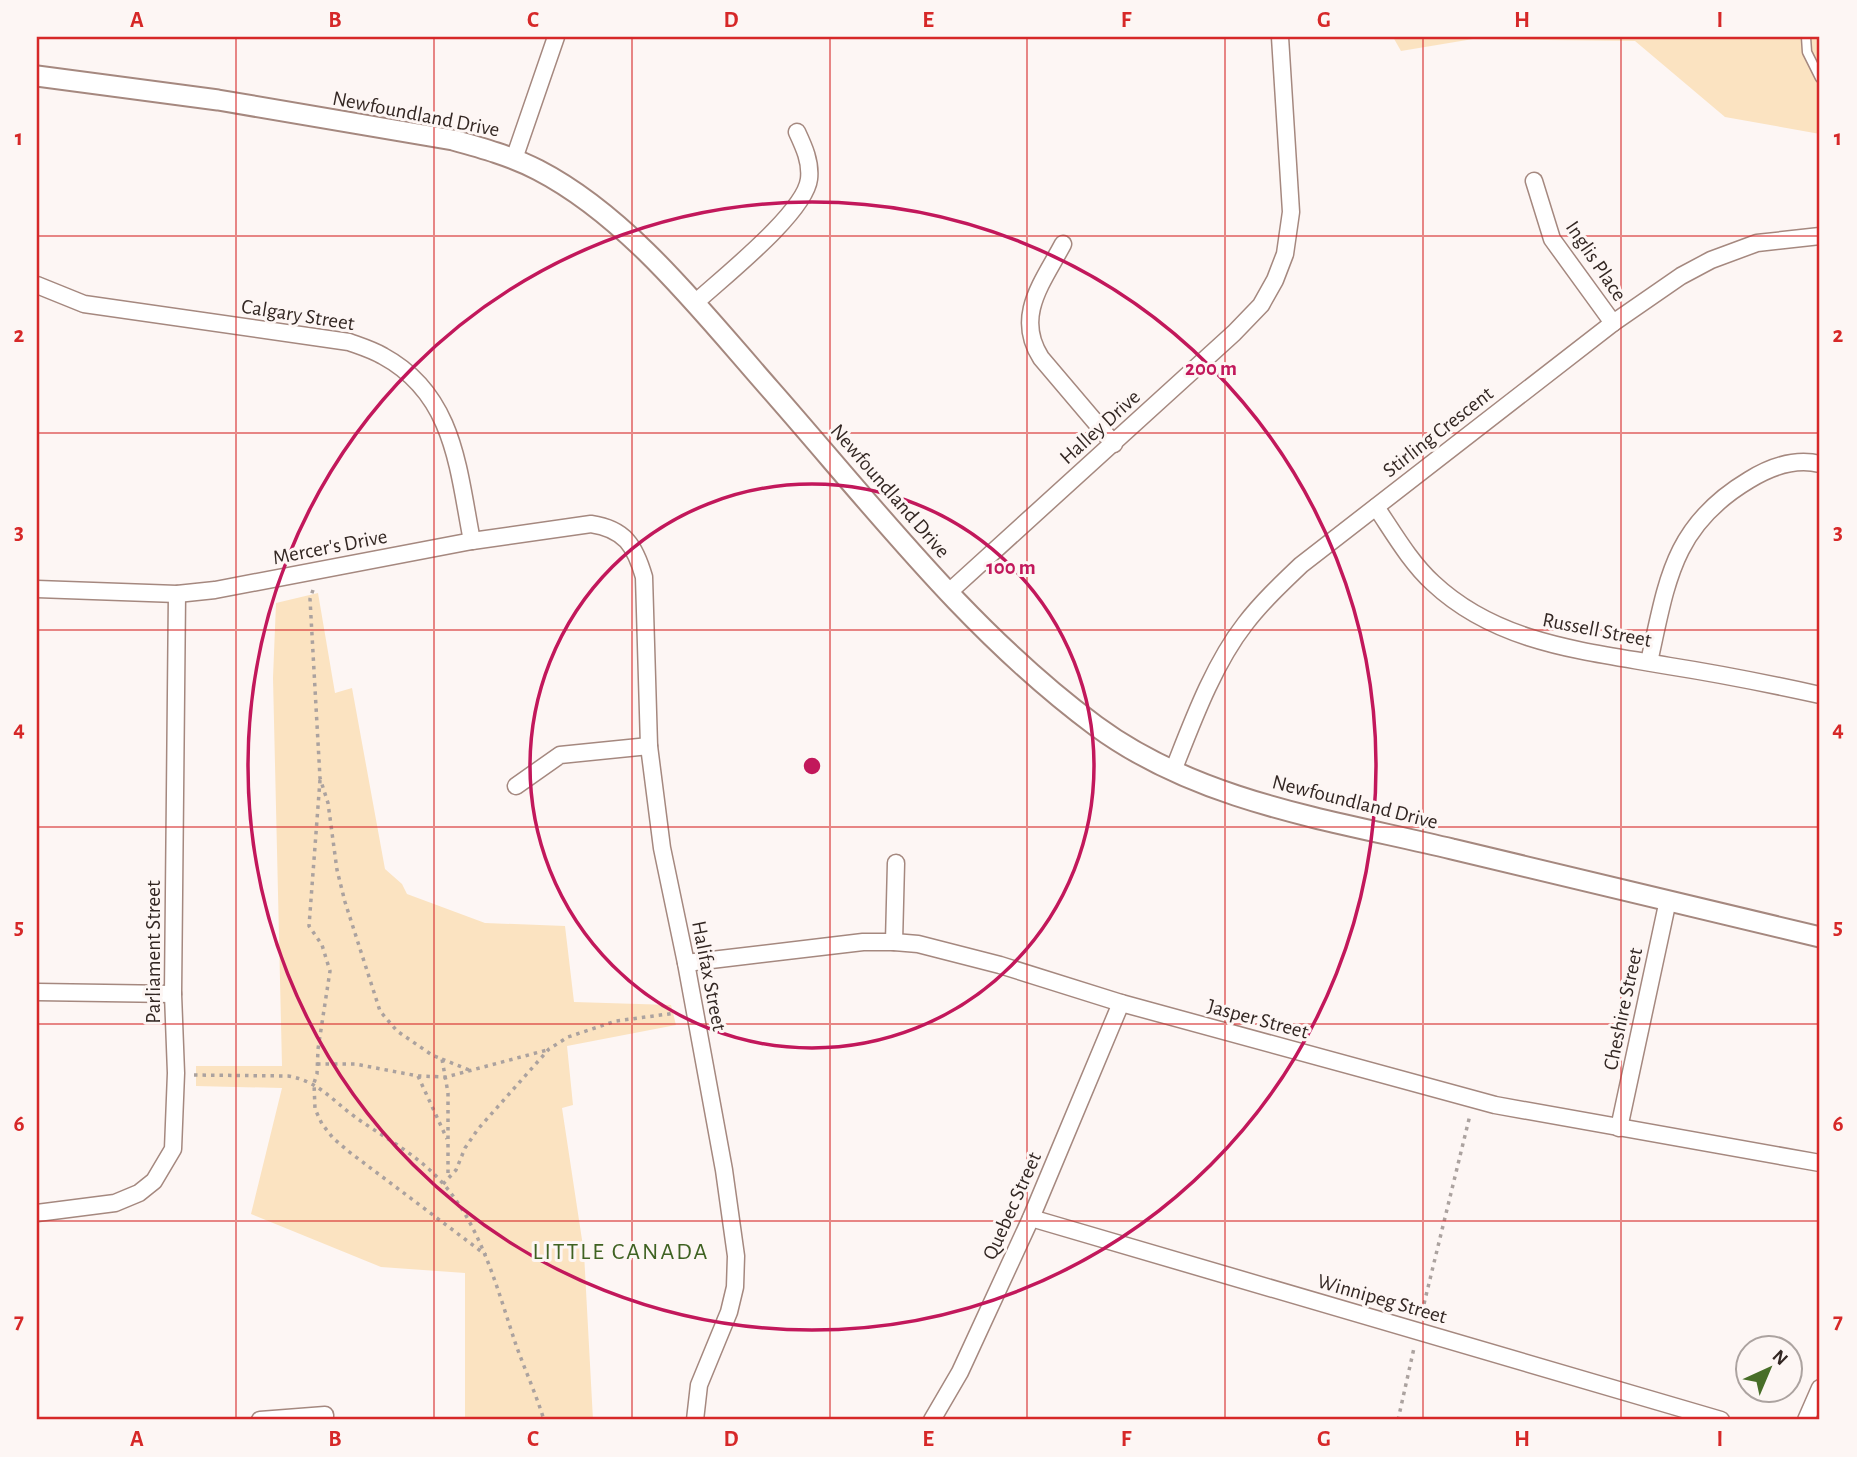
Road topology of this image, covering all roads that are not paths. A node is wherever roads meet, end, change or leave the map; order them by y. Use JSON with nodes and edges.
{"nodes":[{"id":1,"x":556,"y":37,"type":"edge"},
{"id":2,"x":1280,"y":37,"type":"edge"},
{"id":3,"x":1807,"y":37,"type":"edge"},
{"id":4,"x":37,"y":76,"type":"edge"},
{"id":5,"x":1820,"y":78,"type":"edge"},
{"id":6,"x":797,"y":132,"type":"dead end"},
{"id":7,"x":514,"y":159,"type":"junction"},
{"id":8,"x":1534,"y":181,"type":"dead end"},
{"id":9,"x":1820,"y":236,"type":"edge"},
{"id":10,"x":1063,"y":244,"type":"dead end"},
{"id":11,"x":37,"y":285,"type":"edge"},
{"id":12,"x":695,"y":303,"type":"junction"},
{"id":13,"x":1613,"y":323,"type":"junction"},
{"id":14,"x":1114,"y":444,"type":"junction"},
{"id":15,"x":1820,"y":464,"type":"edge"},
{"id":16,"x":1376,"y":507,"type":"junction"},
{"id":17,"x":626,"y":538,"type":"joint"},
{"id":18,"x":472,"y":541,"type":"junction"},
{"id":19,"x":37,"y":589,"type":"edge"},
{"id":20,"x":949,"y":593,"type":"junction"},
{"id":21,"x":177,"y":594,"type":"junction"},
{"id":22,"x":1649,"y":662,"type":"junction"},
{"id":23,"x":1820,"y":695,"type":"edge"},
{"id":24,"x":649,"y":746,"type":"junction"},
{"id":25,"x":1173,"y":771,"type":"junction"},
{"id":26,"x":516,"y":786,"type":"dead end"},
{"id":27,"x":896,"y":863,"type":"dead end"},
{"id":28,"x":1668,"y":900,"type":"junction"},
{"id":29,"x":1820,"y":937,"type":"edge"},
{"id":30,"x":894,"y":942,"type":"junction"},
{"id":31,"x":686,"y":962,"type":"junction"},
{"id":32,"x":37,"y":992,"type":"edge"},
{"id":33,"x":173,"y":994,"type":"junction"},
{"id":34,"x":1121,"y":1003,"type":"junction"},
{"id":35,"x":1619,"y":1128,"type":"junction"},
{"id":36,"x":1820,"y":1163,"type":"edge"},
{"id":37,"x":37,"y":1213,"type":"edge"},
{"id":38,"x":1031,"y":1218,"type":"junction"},
{"id":39,"x":1820,"y":1388,"type":"edge"},
{"id":40,"x":260,"y":1420,"type":"edge"},
{"id":41,"x":325,"y":1420,"type":"edge"},
{"id":42,"x":695,"y":1420,"type":"edge"},
{"id":43,"x":932,"y":1420,"type":"edge"},
{"id":44,"x":1721,"y":1420,"type":"edge"},
{"id":45,"x":1806,"y":1420,"type":"edge"}],
"edges":[{"from":1,"to":7,"type":"street"},
{"from":2,"to":14,"type":"street","name":"Halley Drive"},
{"from":3,"to":5,"type":"lane"},
{"from":4,"to":7,"type":"street","name":"Newfoundland Drive"},
{"from":6,"to":12,"type":"street"},
{"from":7,"to":12,"type":"street","name":"Newfoundland Drive"},
{"from":8,"to":13,"type":"street","name":"Inglis Place"},
{"from":9,"to":13,"type":"street","name":"Stirling Crescent"},
{"from":10,"to":14,"type":"street"},
{"from":11,"to":18,"type":"street","name":"Calgary Street"},
{"from":12,"to":20,"type":"street","name":"Newfoundland Drive"},
{"from":13,"to":16,"type":"street","name":"Stirling Crescent"},
{"from":14,"to":20,"type":"street","name":"Halley Drive"},
{"from":15,"to":22,"type":"street"},
{"from":16,"to":22,"type":"street","name":"Russell Street"},
{"from":16,"to":25,"type":"street","name":"Stirling Crescent"},
{"from":17,"to":18,"type":"street","name":"Mercer's Drive"},
{"from":17,"to":24,"type":"street","name":"Halifax Street"},
{"from":18,"to":21,"type":"street","name":"Mercer's Drive"},
{"from":19,"to":21,"type":"street","name":"Mercer's Drive"},
{"from":20,"to":25,"type":"street","name":"Newfoundland Drive"},
{"from":21,"to":33,"type":"street","name":"Parliament Street"},
{"from":22,"to":23,"type":"street","name":"Russell Street"},
{"from":24,"to":26,"type":"street"},
{"from":24,"to":31,"type":"street","name":"Halifax Street"},
{"from":25,"to":28,"type":"street","name":"Newfoundland Drive"},
{"from":27,"to":30,"type":"street"},
{"from":28,"to":29,"type":"street","name":"Newfoundland Drive"},
{"from":28,"to":35,"type":"street","name":"Cheshire Street"},
{"from":30,"to":31,"type":"street","name":"Jasper Street"},
{"from":30,"to":34,"type":"street","name":"Jasper Street"},
{"from":31,"to":42,"type":"street","name":"Halifax Street"},
{"from":32,"to":33,"type":"street"},
{"from":33,"to":37,"type":"street","name":"Parliament Street"},
{"from":34,"to":35,"type":"street","name":"Jasper Street"},
{"from":34,"to":38,"type":"street","name":"Quebec Street"},
{"from":35,"to":36,"type":"street","name":"Jasper Street"},
{"from":38,"to":43,"type":"street","name":"Quebec Street"},
{"from":38,"to":44,"type":"street","name":"Winnipeg Street"},
{"from":39,"to":45,"type":"street"},
{"from":40,"to":41,"type":"street"}]}
